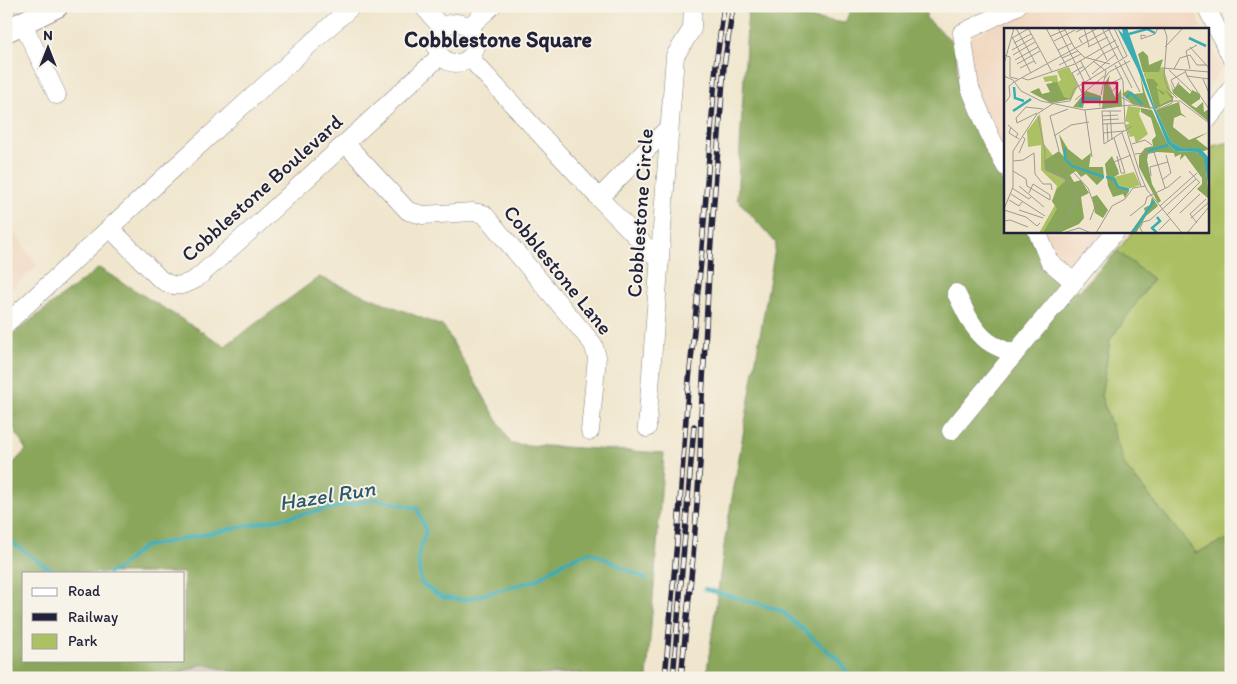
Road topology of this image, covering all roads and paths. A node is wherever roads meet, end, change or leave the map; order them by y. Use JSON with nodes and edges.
{"nodes":[{"id":1,"x":57,"y":6,"type":"edge"},
{"id":2,"x":352,"y":6,"type":"edge"},
{"id":3,"x":423,"y":6,"type":"edge"},
{"id":4,"x":492,"y":6,"type":"edge"},
{"id":5,"x":693,"y":6,"type":"edge"},
{"id":6,"x":1017,"y":6,"type":"edge"},
{"id":7,"x":1206,"y":6,"type":"edge"},
{"id":8,"x":14,"y":28,"type":"edge"},
{"id":9,"x":442,"y":28,"type":"junction"},
{"id":10,"x":469,"y":28,"type":"junction"},
{"id":11,"x":440,"y":56,"type":"junction"},
{"id":12,"x":1231,"y":57,"type":"edge"},
{"id":13,"x":470,"y":58,"type":"junction"},
{"id":14,"x":1231,"y":88,"type":"edge"},
{"id":15,"x":57,"y":95,"type":"dead end"},
{"id":16,"x":1210,"y":117,"type":"edge"},
{"id":17,"x":669,"y":127,"type":"junction"},
{"id":18,"x":346,"y":144,"type":"junction"},
{"id":19,"x":1004,"y":163,"type":"edge"},
{"id":20,"x":599,"y":198,"type":"junction"},
{"id":21,"x":110,"y":228,"type":"junction"},
{"id":22,"x":1036,"y":232,"type":"edge"},
{"id":23,"x":1115,"y":232,"type":"edge"},
{"id":24,"x":660,"y":261,"type":"junction"},
{"id":25,"x":1074,"y":282,"type":"junction"},
{"id":26,"x":956,"y":293,"type":"dead end"},
{"id":27,"x":6,"y":324,"type":"edge"},
{"id":28,"x":1014,"y":354,"type":"junction"},
{"id":29,"x":647,"y":428,"type":"dead end"},
{"id":30,"x":590,"y":431,"type":"dead end"},
{"id":31,"x":951,"y":431,"type":"dead end"}],
"edges":[{"from":1,"to":8,"type":"main road"},
{"from":2,"to":21,"type":"street"},
{"from":3,"to":9,"type":"street"},
{"from":4,"to":10,"type":"street"},
{"from":5,"to":17,"type":"street","name":"Cobblestone Circle"},
{"from":6,"to":19,"type":"street"},
{"from":7,"to":12,"type":"street"},
{"from":8,"to":15,"type":"street"},
{"from":9,"to":10,"type":"street"},
{"from":9,"to":11,"type":"street"},
{"from":10,"to":13,"type":"street"},
{"from":11,"to":13,"type":"street"},
{"from":11,"to":18,"type":"street","name":"Cobblestone Boulevard"},
{"from":13,"to":20,"type":"street"},
{"from":14,"to":16,"type":"street"},
{"from":17,"to":20,"type":"street"},
{"from":17,"to":24,"type":"street","name":"Cobblestone Circle"},
{"from":18,"to":21,"type":"street","name":"Cobblestone Boulevard"},
{"from":18,"to":30,"type":"street","name":"Cobblestone Lane"},
{"from":20,"to":24,"type":"street"},
{"from":21,"to":27,"type":"street"},
{"from":22,"to":25,"type":"street"},
{"from":23,"to":25,"type":"street"},
{"from":24,"to":29,"type":"street","name":"Cobblestone Circle"},
{"from":25,"to":28,"type":"street"},
{"from":26,"to":28,"type":"street"},
{"from":28,"to":31,"type":"street"}]}
